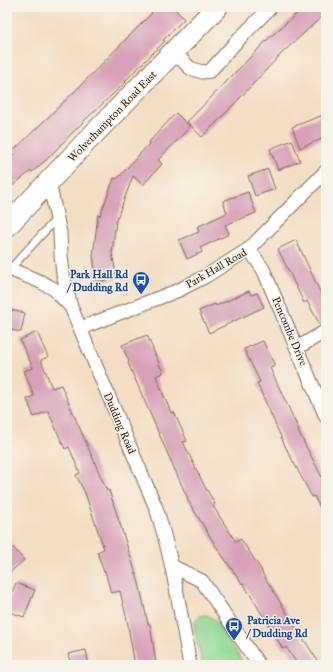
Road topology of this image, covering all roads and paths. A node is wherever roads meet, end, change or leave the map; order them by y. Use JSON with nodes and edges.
{"nodes":[{"id":1,"x":217,"y":7,"type":"edge"},
{"id":2,"x":271,"y":7,"type":"edge"},
{"id":3,"x":174,"y":52,"type":"junction"},
{"id":4,"x":326,"y":171,"type":"edge"},
{"id":5,"x":49,"y":182,"type":"junction"},
{"id":6,"x":57,"y":217,"type":"junction"},
{"id":7,"x":7,"y":226,"type":"edge"},
{"id":8,"x":249,"y":248,"type":"junction"},
{"id":9,"x":8,"y":269,"type":"edge"},
{"id":10,"x":72,"y":307,"type":"junction"},
{"id":11,"x":81,"y":328,"type":"junction"},
{"id":12,"x":326,"y":331,"type":"edge"},
{"id":13,"x":297,"y":348,"type":"junction"},
{"id":14,"x":326,"y":416,"type":"edge"},
{"id":15,"x":172,"y":566,"type":"junction"},
{"id":16,"x":190,"y":665,"type":"edge"},
{"id":17,"x":259,"y":665,"type":"edge"}],
"edges":[{"from":1,"to":3,"type":"main road","name":"Wolverhampton Road East"},
{"from":2,"to":3,"type":"street"},
{"from":3,"to":5,"type":"main road","name":"Wolverhampton Road East"},
{"from":4,"to":8,"type":"street","name":"Park Hall Road"},
{"from":5,"to":6,"type":"street","name":"Dudding Road"},
{"from":5,"to":7,"type":"main road","name":"Wolverhampton Road East"},
{"from":6,"to":9,"type":"lane"},
{"from":6,"to":10,"type":"street","name":"Dudding Road"},
{"from":8,"to":11,"type":"street","name":"Park Hall Road"},
{"from":8,"to":13,"type":"street","name":"Pencombe Drive"},
{"from":9,"to":10,"type":"street"},
{"from":10,"to":11,"type":"street","name":"Dudding Road"},
{"from":11,"to":15,"type":"street","name":"Dudding Road"},
{"from":12,"to":13,"type":"street"},
{"from":13,"to":14,"type":"street","name":"Pencombe Drive"},
{"from":15,"to":16,"type":"street","name":"Dudding Road"},
{"from":15,"to":17,"type":"street"}]}
